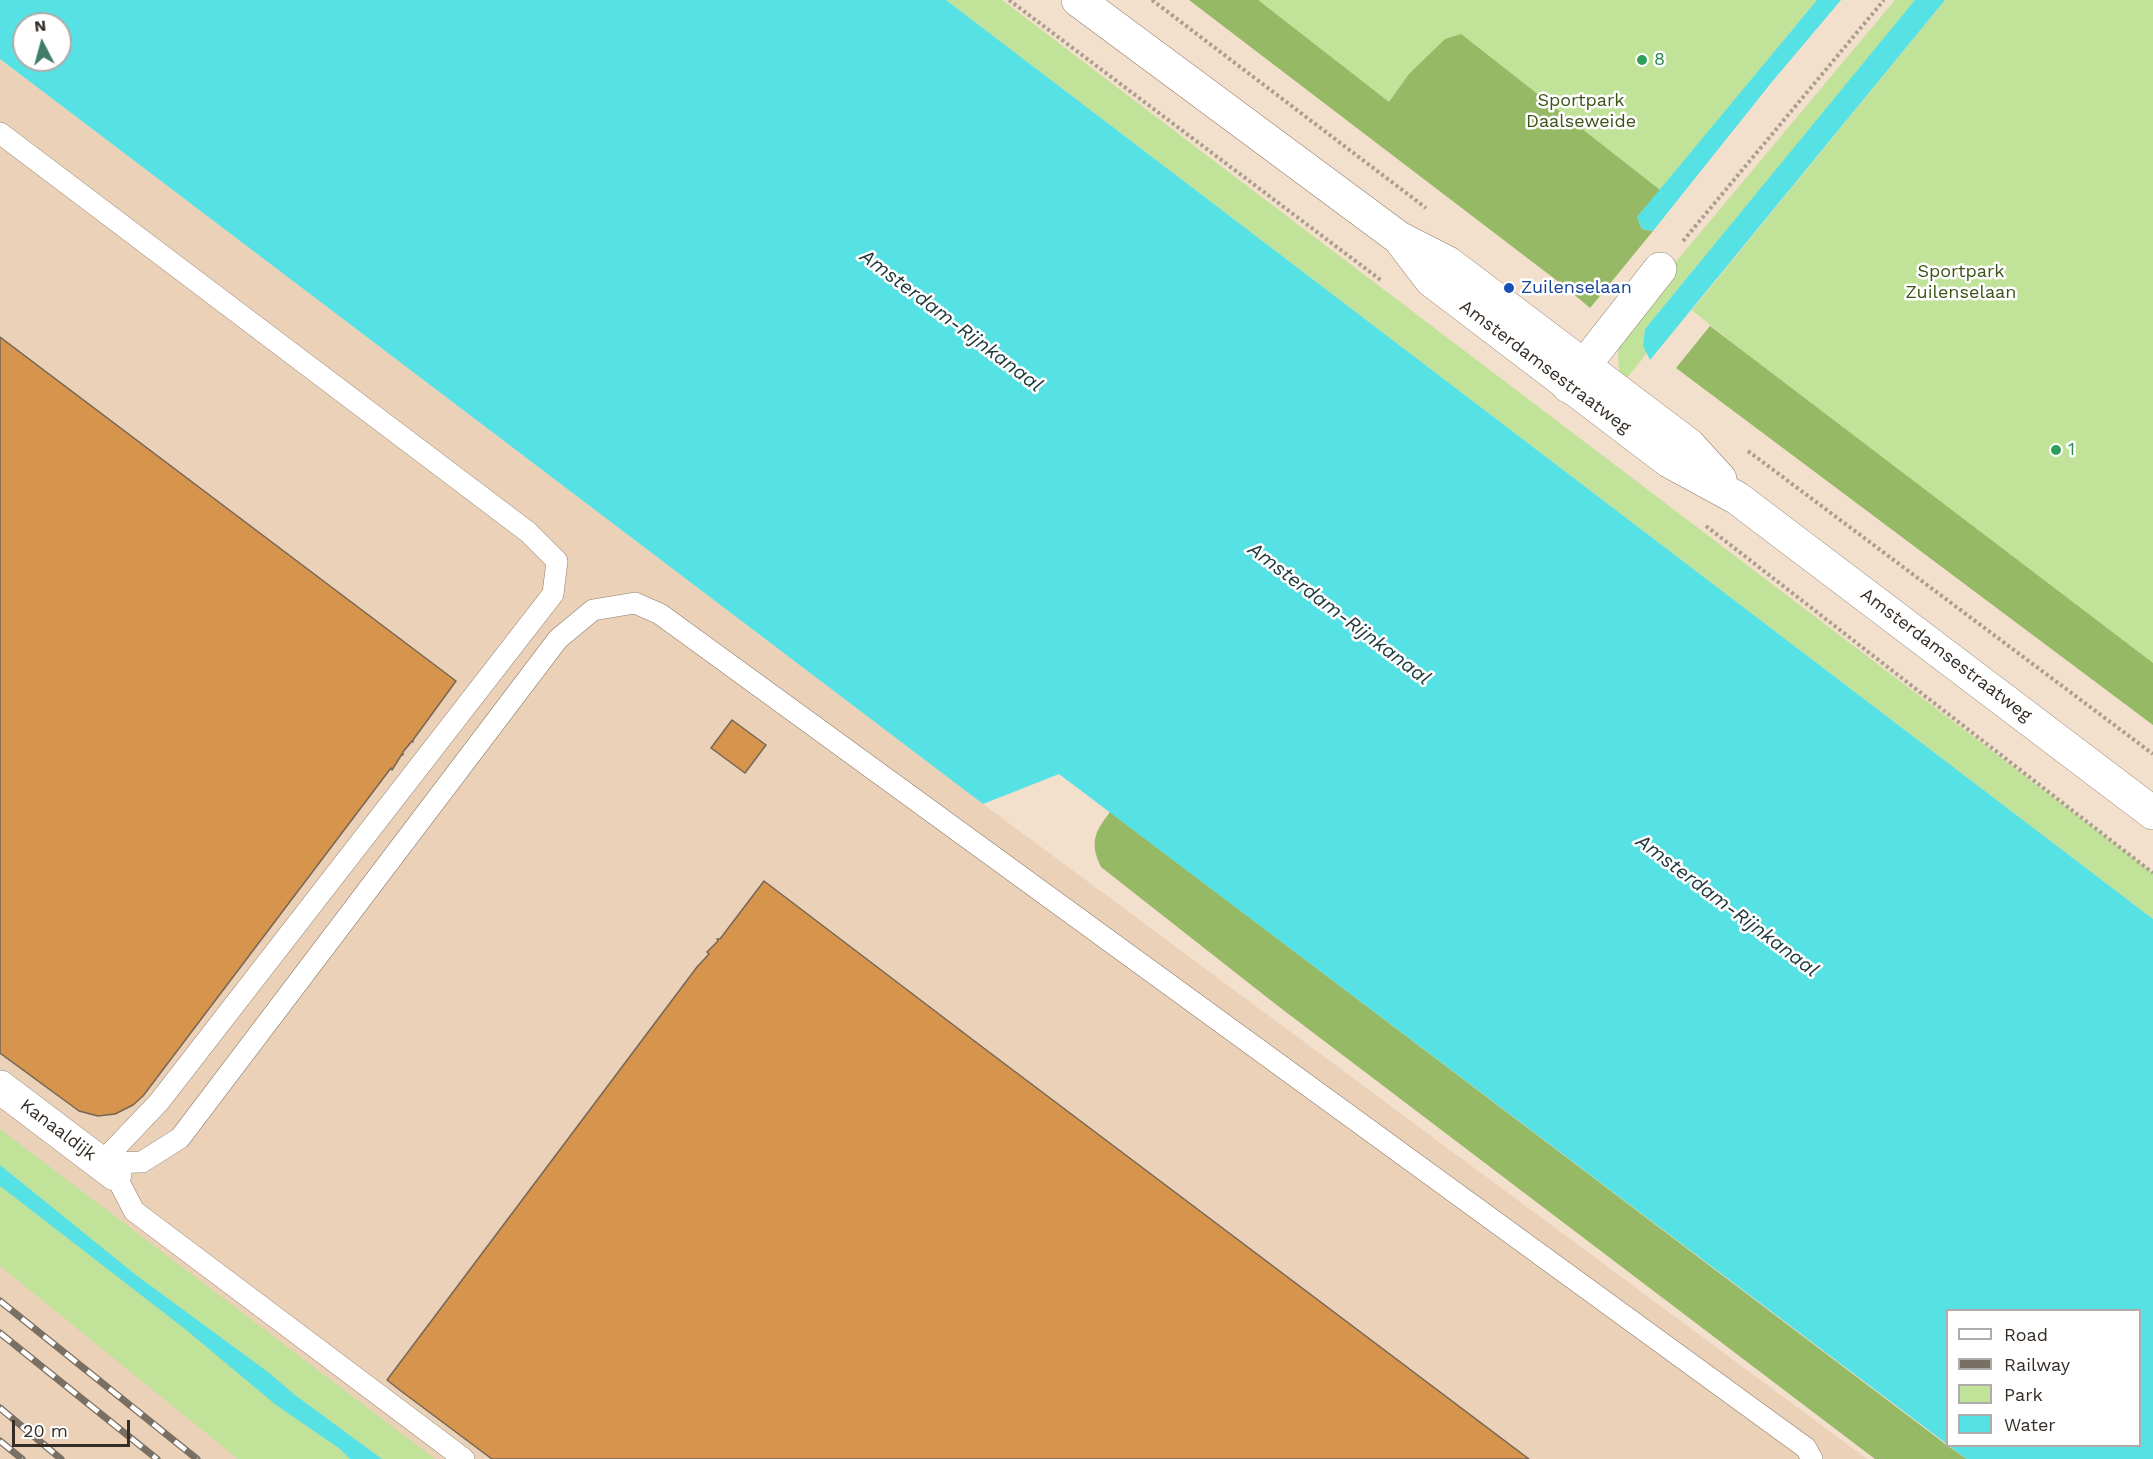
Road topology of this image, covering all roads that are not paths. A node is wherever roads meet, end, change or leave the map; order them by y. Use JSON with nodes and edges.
{"nodes":[{"id":1,"x":1078,"y":0,"type":"edge"},
{"id":2,"x":0,"y":133,"type":"edge"},
{"id":3,"x":1660,"y":269,"type":"road end"},
{"id":4,"x":1576,"y":375,"type":"junction"},
{"id":5,"x":2153,"y":813,"type":"edge"},
{"id":6,"x":0,"y":1087,"type":"edge"},
{"id":7,"x":108,"y":1168,"type":"junction"},
{"id":8,"x":464,"y":1459,"type":"edge"},
{"id":9,"x":1812,"y":1459,"type":"edge"}],
"edges":[{"from":1,"to":4,"type":"main road","name":"Amsterdamsestraatweg"},
{"from":2,"to":7,"type":"lane"},
{"from":3,"to":4,"type":"main road"},
{"from":4,"to":5,"type":"main road","name":"Amsterdamsestraatweg"},
{"from":6,"to":7,"type":"main road","name":"Kanaaldijk"},
{"from":7,"to":8,"type":"lane"},
{"from":7,"to":9,"type":"lane"}]}
